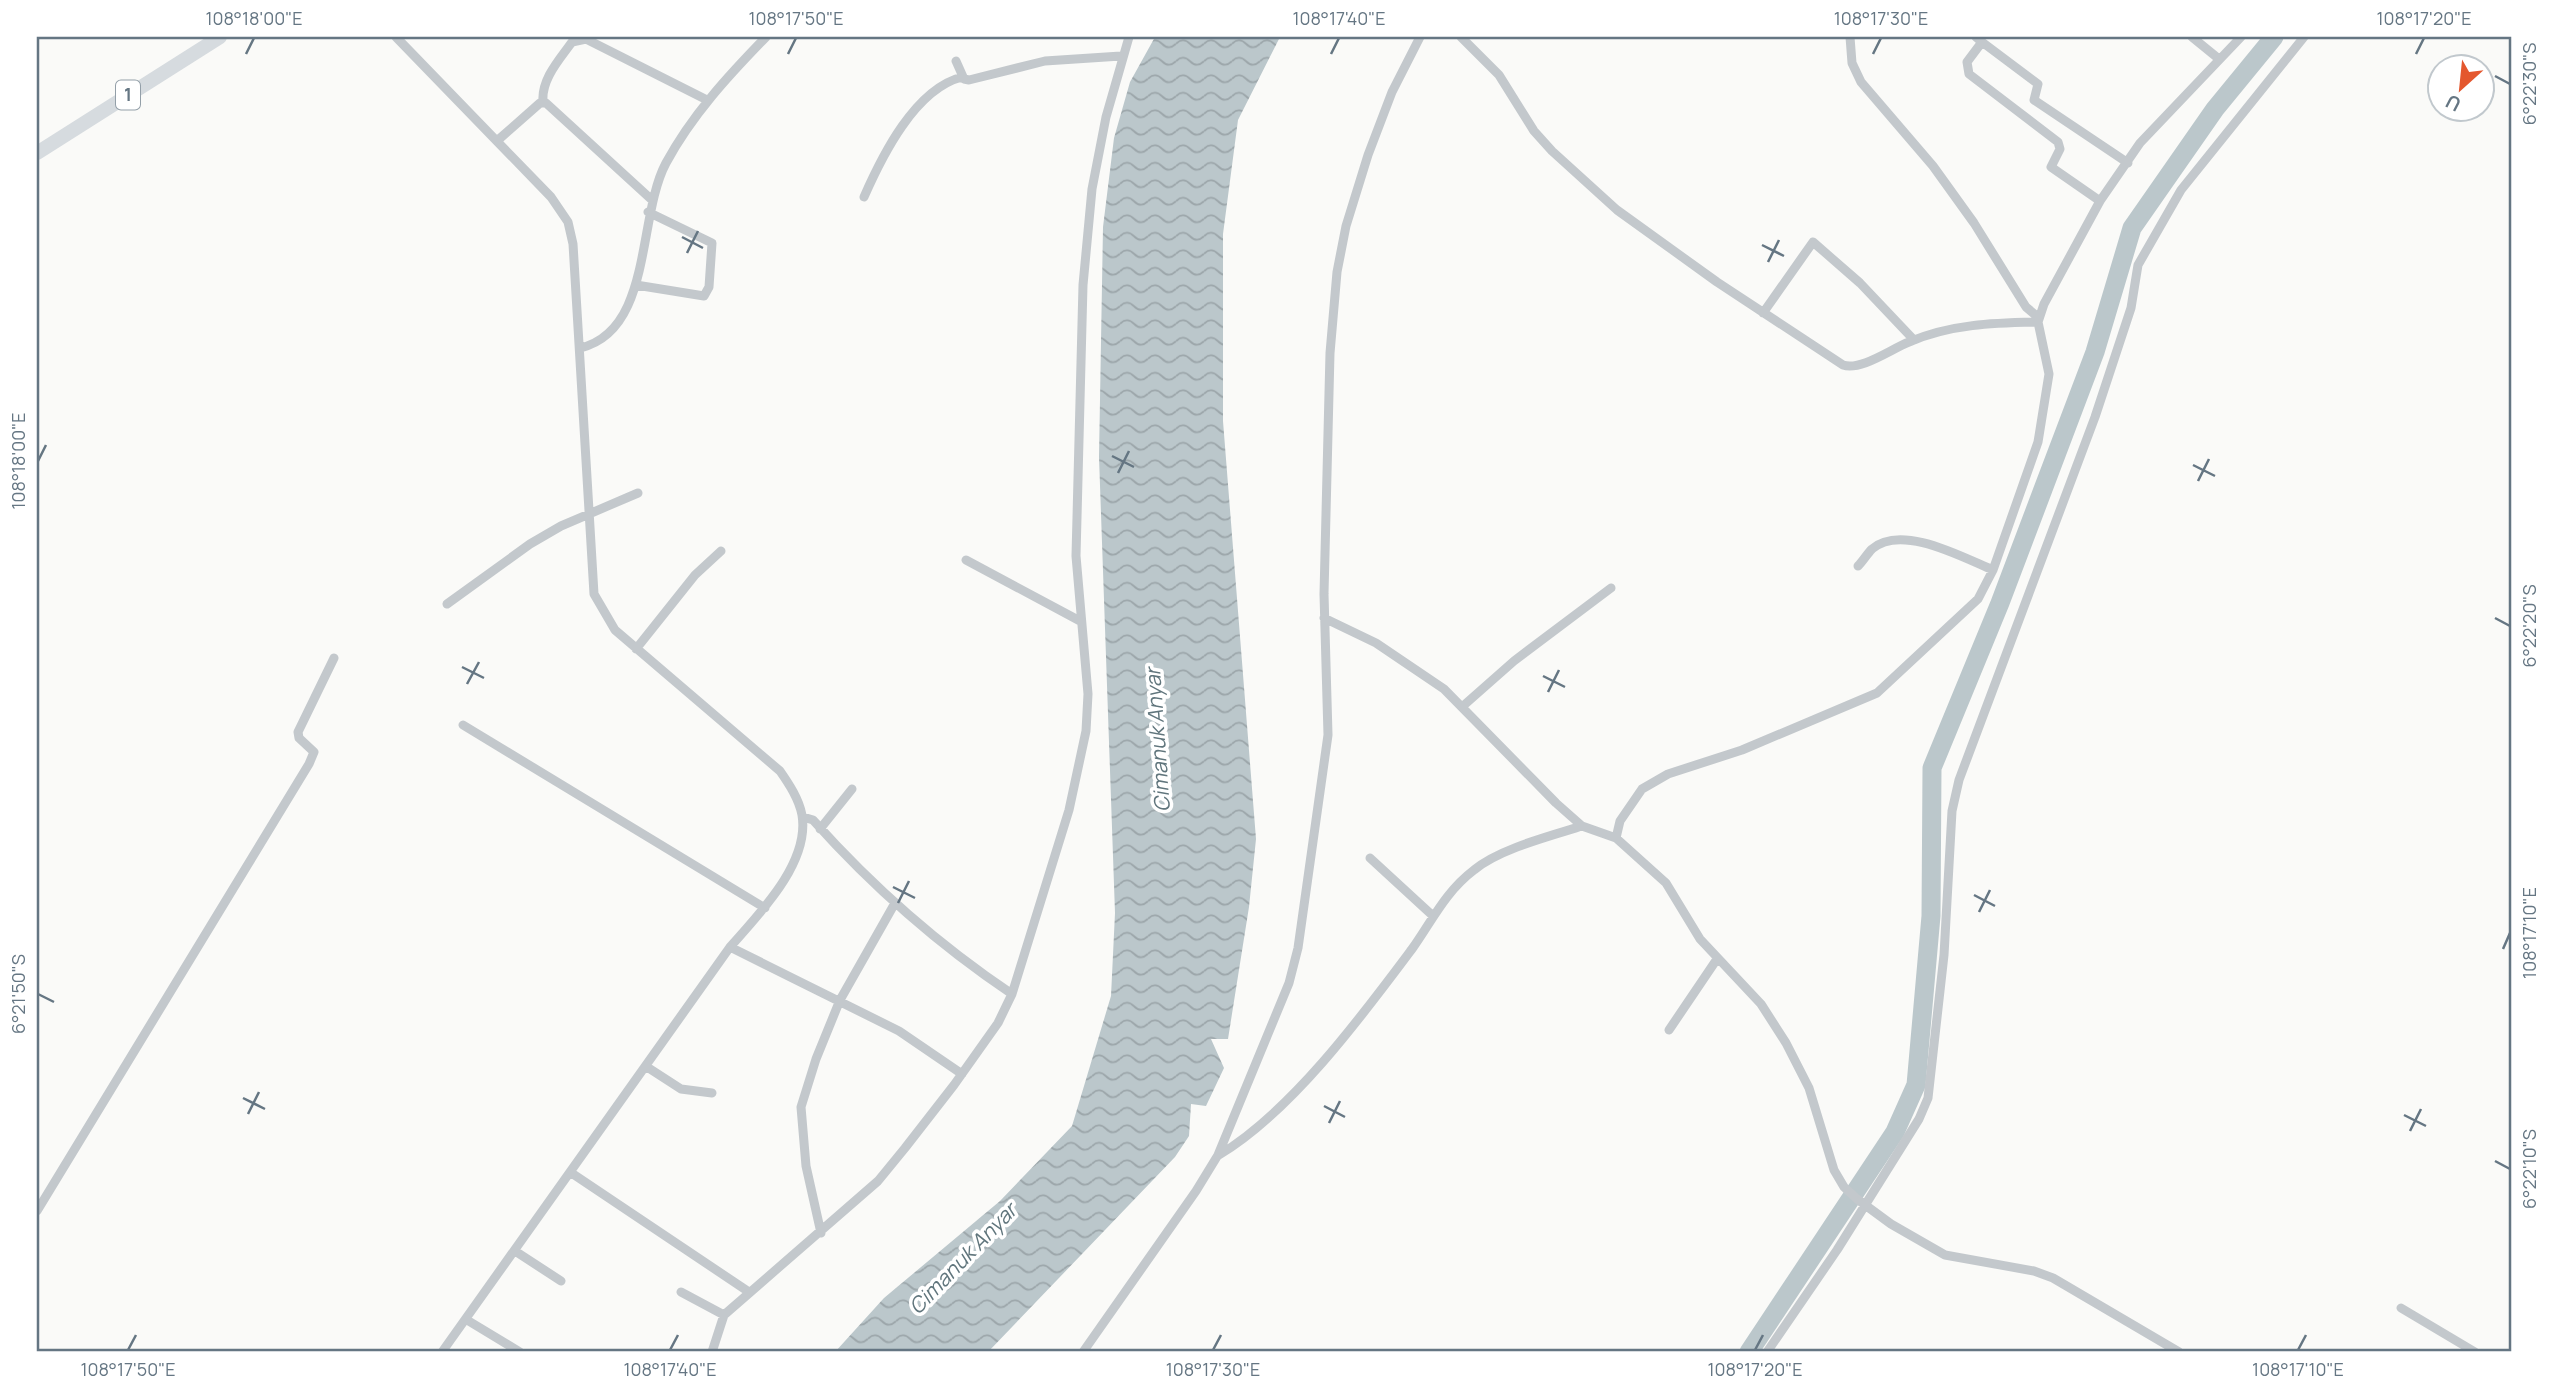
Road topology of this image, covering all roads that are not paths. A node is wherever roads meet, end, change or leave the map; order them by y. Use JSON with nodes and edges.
{"nodes":[{"id":1,"x":220,"y":37,"type":"edge"},
{"id":2,"x":396,"y":37,"type":"edge"},
{"id":3,"x":766,"y":37,"type":"edge"},
{"id":4,"x":1129,"y":37,"type":"edge"},
{"id":5,"x":1420,"y":37,"type":"edge"},
{"id":6,"x":1461,"y":37,"type":"edge"},
{"id":7,"x":1850,"y":37,"type":"edge"},
{"id":8,"x":2192,"y":37,"type":"edge"},
{"id":9,"x":2241,"y":37,"type":"edge"},
{"id":10,"x":2304,"y":37,"type":"edge"},
{"id":11,"x":1979,"y":39,"type":"edge"},
{"id":12,"x":1121,"y":56,"type":"junction"},
{"id":13,"x":2219,"y":59,"type":"junction"},
{"id":14,"x":956,"y":61,"type":"dead end"},
{"id":15,"x":962,"y":77,"type":"junction"},
{"id":16,"x":707,"y":100,"type":"junction"},
{"id":17,"x":543,"y":102,"type":"junction"},
{"id":18,"x":498,"y":140,"type":"junction"},
{"id":19,"x":37,"y":153,"type":"edge"},
{"id":20,"x":2128,"y":163,"type":"junction"},
{"id":21,"x":864,"y":197,"type":"dead end"},
{"id":22,"x":652,"y":200,"type":"junction"},
{"id":23,"x":2099,"y":201,"type":"junction"},
{"id":24,"x":648,"y":212,"type":"junction"},
{"id":25,"x":636,"y":285,"type":"junction"},
{"id":26,"x":1763,"y":313,"type":"junction"},
{"id":27,"x":2039,"y":320,"type":"junction"},
{"id":28,"x":1914,"y":340,"type":"junction"},
{"id":29,"x":580,"y":348,"type":"junction"},
{"id":30,"x":638,"y":493,"type":"dead end"},
{"id":31,"x":588,"y":514,"type":"junction"},
{"id":32,"x":722,"y":551,"type":"dead end"},
{"id":33,"x":966,"y":560,"type":"dead end"},
{"id":34,"x":1858,"y":566,"type":"dead end"},
{"id":35,"x":1993,"y":570,"type":"junction"},
{"id":36,"x":1611,"y":589,"type":"dead end"},
{"id":37,"x":447,"y":604,"type":"dead end"},
{"id":38,"x":1324,"y":618,"type":"junction"},
{"id":39,"x":1080,"y":621,"type":"junction"},
{"id":40,"x":636,"y":649,"type":"junction"},
{"id":41,"x":334,"y":658,"type":"dead end"},
{"id":42,"x":1463,"y":706,"type":"junction"},
{"id":43,"x":463,"y":725,"type":"dead end"},
{"id":44,"x":852,"y":789,"type":"dead end"},
{"id":45,"x":803,"y":817,"type":"junction"},
{"id":46,"x":1582,"y":825,"type":"junction"},
{"id":47,"x":820,"y":829,"type":"junction"},
{"id":48,"x":1616,"y":838,"type":"junction"},
{"id":49,"x":1370,"y":858,"type":"dead end"},
{"id":50,"x":895,"y":903,"type":"junction"},
{"id":51,"x":759,"y":904,"type":"junction"},
{"id":52,"x":1432,"y":915,"type":"junction"},
{"id":53,"x":730,"y":947,"type":"junction"},
{"id":54,"x":1717,"y":959,"type":"junction"},
{"id":55,"x":1012,"y":994,"type":"junction"},
{"id":56,"x":840,"y":1000,"type":"junction"},
{"id":57,"x":1669,"y":1030,"type":"dead end"},
{"id":58,"x":647,"y":1067,"type":"junction"},
{"id":59,"x":962,"y":1074,"type":"junction"},
{"id":60,"x":712,"y":1093,"type":"dead end"},
{"id":61,"x":1218,"y":1155,"type":"junction"},
{"id":62,"x":570,"y":1172,"type":"junction"},
{"id":63,"x":1861,"y":1201,"type":"junction"},
{"id":64,"x":37,"y":1211,"type":"edge"},
{"id":65,"x":821,"y":1233,"type":"junction"},
{"id":66,"x":515,"y":1251,"type":"junction"},
{"id":67,"x":561,"y":1281,"type":"dead end"},
{"id":68,"x":681,"y":1292,"type":"dead end"},
{"id":69,"x":749,"y":1292,"type":"junction"},
{"id":70,"x":2401,"y":1308,"type":"dead end"},
{"id":71,"x":724,"y":1314,"type":"junction"},
{"id":72,"x":467,"y":1320,"type":"junction"},
{"id":73,"x":442,"y":1352,"type":"edge"},
{"id":74,"x":520,"y":1352,"type":"edge"},
{"id":75,"x":712,"y":1352,"type":"edge"},
{"id":76,"x":1083,"y":1352,"type":"edge"},
{"id":77,"x":1767,"y":1352,"type":"edge"},
{"id":78,"x":2179,"y":1352,"type":"edge"},
{"id":79,"x":2474,"y":1352,"type":"edge"}],
"edges":[{"from":1,"to":19,"type":"highway","number":"1"},
{"from":2,"to":18,"type":"street"},
{"from":3,"to":16,"type":"street"},
{"from":4,"to":12,"type":"street"},
{"from":5,"to":38,"type":"street"},
{"from":6,"to":26,"type":"street"},
{"from":7,"to":27,"type":"street"},
{"from":8,"to":13,"type":"street"},
{"from":9,"to":13,"type":"street"},
{"from":10,"to":63,"type":"street"},
{"from":11,"to":20,"type":"street"},
{"from":11,"to":23,"type":"street"},
{"from":12,"to":15,"type":"street"},
{"from":12,"to":39,"type":"street"},
{"from":13,"to":20,"type":"street"},
{"from":14,"to":15,"type":"street"},
{"from":15,"to":21,"type":"street"},
{"from":16,"to":17,"type":"street"},
{"from":16,"to":22,"type":"street"},
{"from":17,"to":18,"type":"street"},
{"from":17,"to":22,"type":"street"},
{"from":18,"to":29,"type":"street"},
{"from":20,"to":23,"type":"street"},
{"from":22,"to":24,"type":"street"},
{"from":23,"to":27,"type":"street"},
{"from":24,"to":25,"type":"street"},
{"from":24,"to":25,"type":"street"},
{"from":25,"to":29,"type":"street"},
{"from":26,"to":28,"type":"street"},
{"from":26,"to":28,"type":"street"},
{"from":27,"to":28,"type":"street"},
{"from":27,"to":35,"type":"street"},
{"from":29,"to":31,"type":"street"},
{"from":30,"to":31,"type":"street"},
{"from":31,"to":37,"type":"street"},
{"from":31,"to":40,"type":"street"},
{"from":32,"to":40,"type":"street"},
{"from":33,"to":39,"type":"street"},
{"from":34,"to":35,"type":"street"},
{"from":35,"to":48,"type":"street"},
{"from":36,"to":42,"type":"street"},
{"from":38,"to":42,"type":"street"},
{"from":38,"to":61,"type":"street"},
{"from":39,"to":55,"type":"street"},
{"from":40,"to":45,"type":"street"},
{"from":41,"to":64,"type":"street"},
{"from":42,"to":46,"type":"street"},
{"from":43,"to":51,"type":"street"},
{"from":44,"to":47,"type":"street"},
{"from":45,"to":47,"type":"street"},
{"from":45,"to":51,"type":"street"},
{"from":46,"to":48,"type":"street"},
{"from":46,"to":52,"type":"street"},
{"from":47,"to":50,"type":"street"},
{"from":48,"to":54,"type":"street"},
{"from":49,"to":52,"type":"street"},
{"from":50,"to":55,"type":"street"},
{"from":50,"to":56,"type":"street"},
{"from":51,"to":53,"type":"street"},
{"from":52,"to":61,"type":"street"},
{"from":53,"to":56,"type":"street"},
{"from":53,"to":58,"type":"street"},
{"from":54,"to":57,"type":"street"},
{"from":54,"to":63,"type":"street"},
{"from":55,"to":59,"type":"street"},
{"from":56,"to":59,"type":"street"},
{"from":56,"to":65,"type":"street"},
{"from":58,"to":60,"type":"street"},
{"from":58,"to":62,"type":"street"},
{"from":59,"to":65,"type":"street"},
{"from":61,"to":76,"type":"street"},
{"from":62,"to":66,"type":"street"},
{"from":62,"to":69,"type":"street"},
{"from":63,"to":77,"type":"street"},
{"from":63,"to":78,"type":"street"},
{"from":65,"to":69,"type":"street"},
{"from":66,"to":67,"type":"street"},
{"from":66,"to":72,"type":"street"},
{"from":68,"to":71,"type":"street"},
{"from":69,"to":71,"type":"street"},
{"from":70,"to":79,"type":"street"},
{"from":71,"to":75,"type":"street"},
{"from":72,"to":73,"type":"street"},
{"from":72,"to":74,"type":"street"}]}
